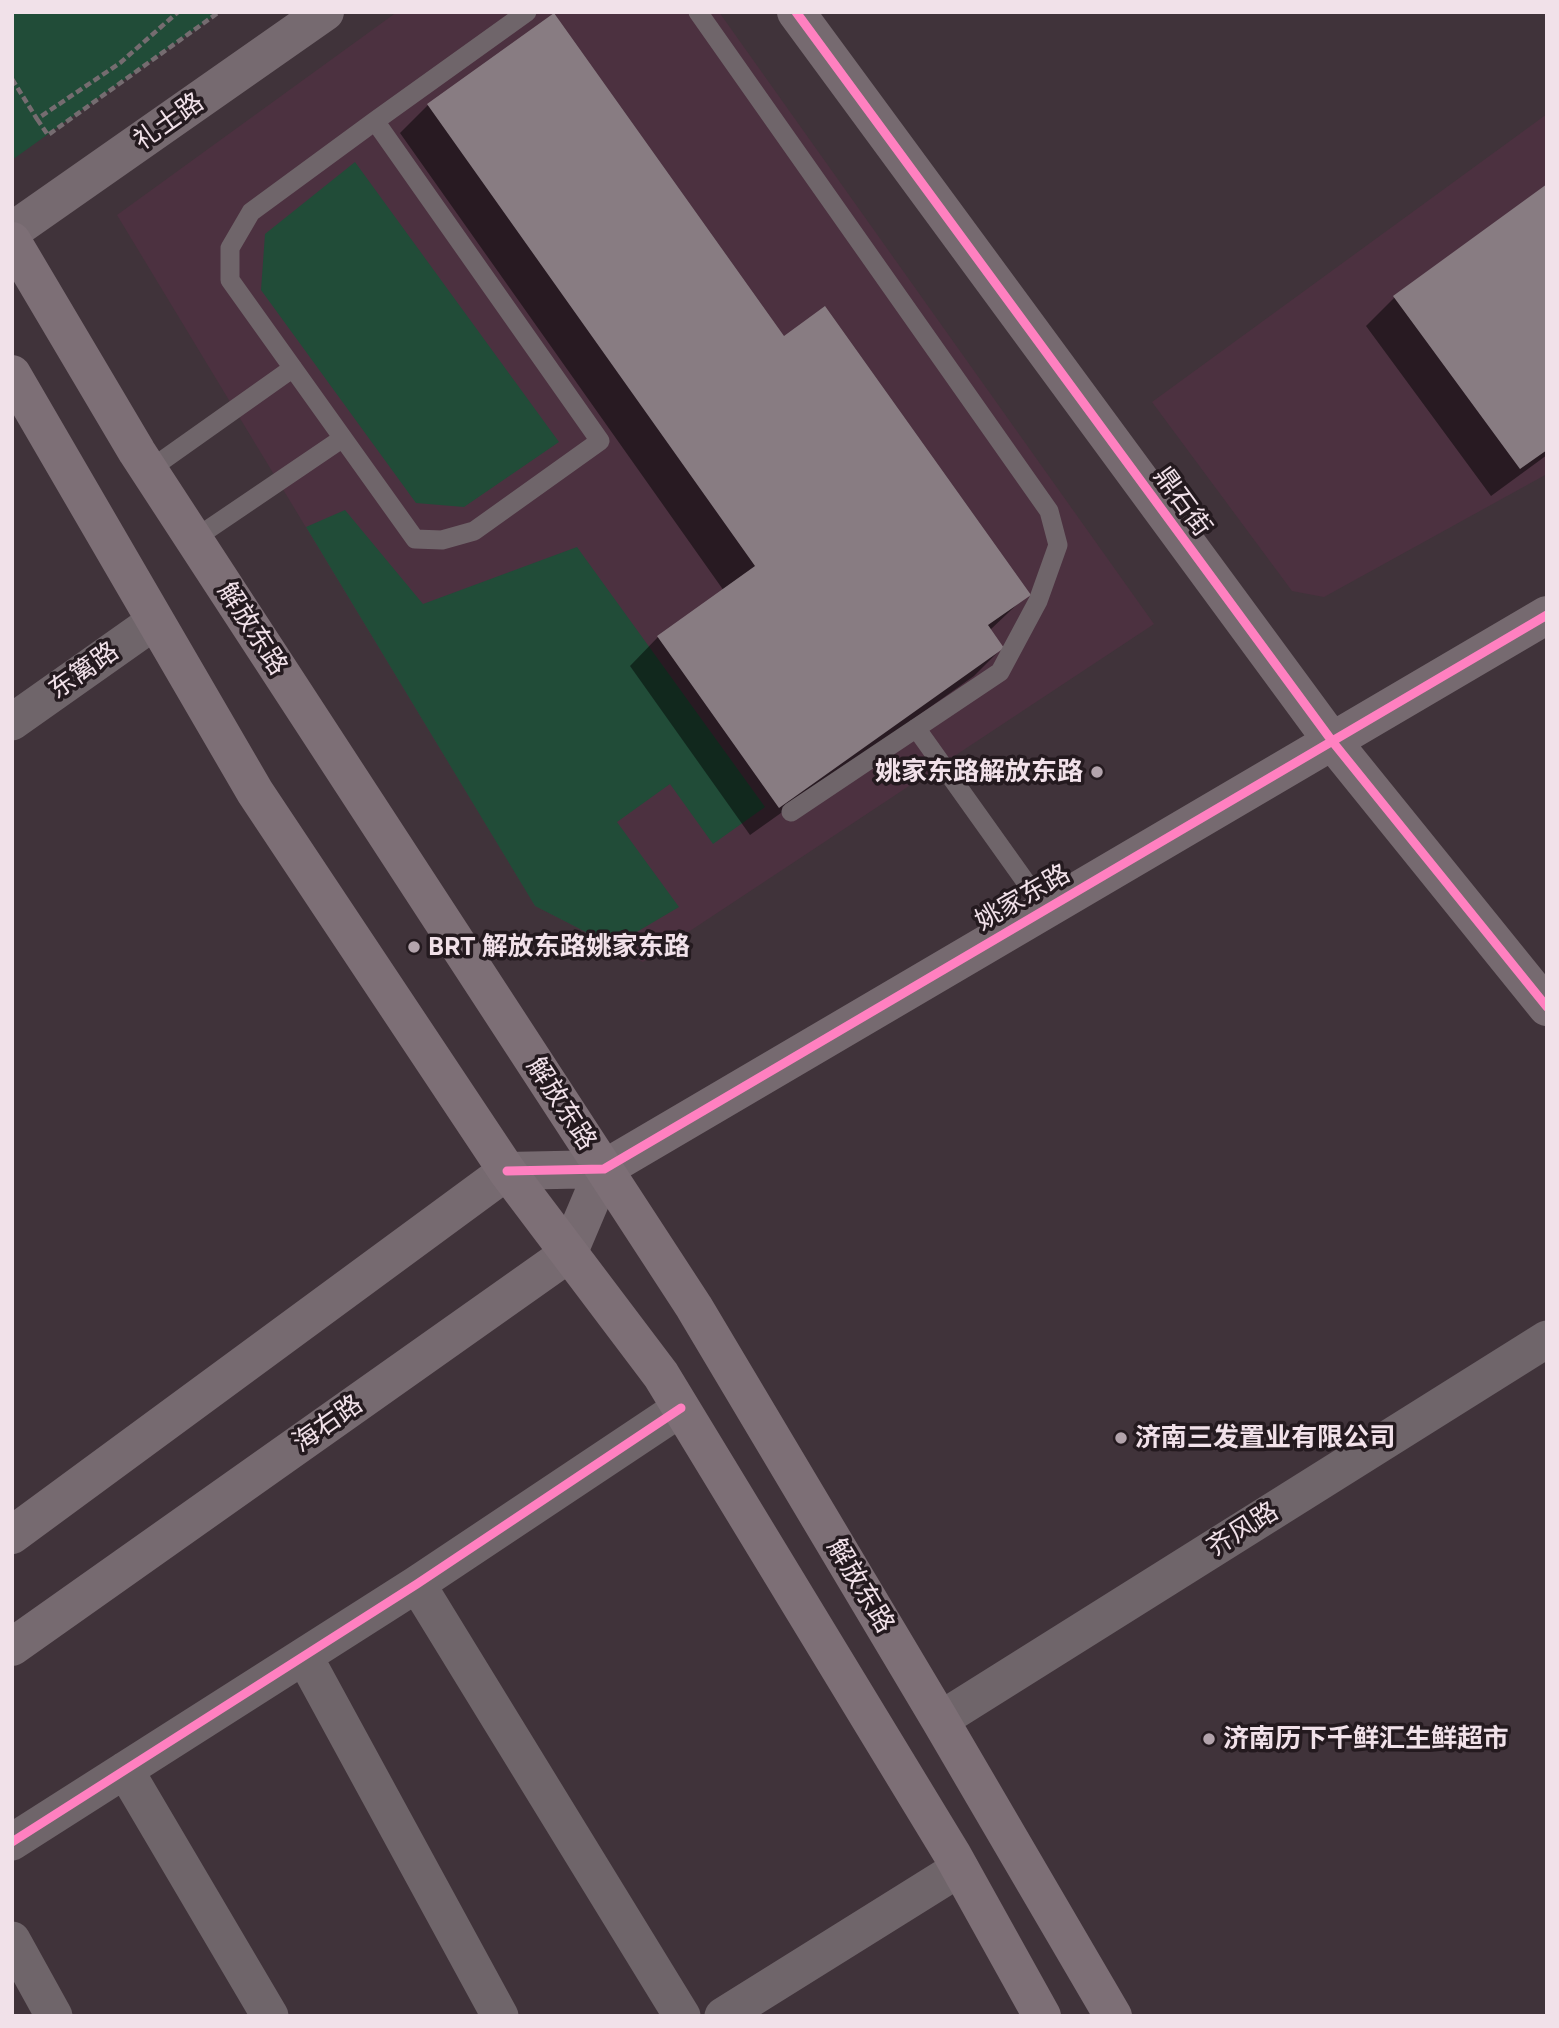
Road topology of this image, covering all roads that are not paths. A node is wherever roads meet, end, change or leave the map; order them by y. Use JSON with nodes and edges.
{"nodes":[{"id":1,"x":325,"y":12,"type":"edge"},
{"id":2,"x":527,"y":12,"type":"edge"},
{"id":3,"x":698,"y":12,"type":"edge"},
{"id":4,"x":796,"y":12,"type":"edge"},
{"id":5,"x":375,"y":121,"type":"junction"},
{"id":6,"x":12,"y":232,"type":"edge"},
{"id":7,"x":12,"y":241,"type":"edge"},
{"id":8,"x":293,"y":368,"type":"junction"},
{"id":9,"x":12,"y":374,"type":"edge"},
{"id":10,"x":343,"y":438,"type":"junction"},
{"id":11,"x":149,"y":470,"type":"junction"},
{"id":12,"x":194,"y":539,"type":"junction"},
{"id":13,"x":1547,"y":615,"type":"edge"},
{"id":14,"x":155,"y":621,"type":"junction"},
{"id":15,"x":12,"y":722,"type":"edge"},
{"id":16,"x":916,"y":728,"type":"junction"},
{"id":17,"x":1332,"y":741,"type":"junction"},
{"id":18,"x":791,"y":812,"type":"dead end"},
{"id":19,"x":1045,"y":909,"type":"junction"},
{"id":20,"x":1547,"y":1007,"type":"edge"},
{"id":21,"x":604,"y":1169,"type":"junction"},
{"id":22,"x":507,"y":1171,"type":"junction"},
{"id":23,"x":568,"y":1254,"type":"junction"},
{"id":24,"x":1547,"y":1339,"type":"edge"},
{"id":25,"x":681,"y":1408,"type":"junction"},
{"id":26,"x":12,"y":1535,"type":"edge"},
{"id":27,"x":417,"y":1584,"type":"junction"},
{"id":28,"x":12,"y":1647,"type":"edge"},
{"id":29,"x":304,"y":1656,"type":"junction"},
{"id":30,"x":940,"y":1720,"type":"junction"},
{"id":31,"x":125,"y":1770,"type":"junction"},
{"id":32,"x":12,"y":1842,"type":"edge"},
{"id":33,"x":960,"y":1868,"type":"junction"},
{"id":34,"x":12,"y":1940,"type":"edge"},
{"id":35,"x":54,"y":2016,"type":"edge"},
{"id":36,"x":270,"y":2016,"type":"edge"},
{"id":37,"x":500,"y":2016,"type":"edge"},
{"id":38,"x":682,"y":2016,"type":"edge"},
{"id":39,"x":723,"y":2016,"type":"edge"},
{"id":40,"x":1042,"y":2016,"type":"edge"},
{"id":41,"x":1113,"y":2016,"type":"edge"}],
"edges":[{"from":1,"to":6,"type":"street","name":"礼士路"},
{"from":2,"to":5,"type":"lane"},
{"from":3,"to":16,"type":"lane"},
{"from":4,"to":17,"type":"street","name":"鼎石街"},
{"from":5,"to":8,"type":"lane"},
{"from":5,"to":10,"type":"lane"},
{"from":7,"to":11,"type":"main road","name":"解放东路"},
{"from":8,"to":10,"type":"lane"},
{"from":8,"to":11,"type":"lane"},
{"from":9,"to":14,"type":"main road"},
{"from":10,"to":12,"type":"lane"},
{"from":11,"to":12,"type":"main road","name":"解放东路"},
{"from":12,"to":21,"type":"main road","name":"解放东路"},
{"from":13,"to":17,"type":"street","name":"姚家东路"},
{"from":14,"to":15,"type":"street","name":"东篱路"},
{"from":14,"to":22,"type":"main road"},
{"from":16,"to":18,"type":"lane"},
{"from":16,"to":19,"type":"lane"},
{"from":17,"to":19,"type":"street","name":"姚家东路"},
{"from":17,"to":20,"type":"street","name":"鼎石街"},
{"from":19,"to":21,"type":"street","name":"姚家东路"},
{"from":21,"to":22,"type":"street","name":"姚家东路"},
{"from":21,"to":23,"type":"street"},
{"from":21,"to":30,"type":"main road","name":"解放东路"},
{"from":22,"to":23,"type":"main road"},
{"from":22,"to":26,"type":"street"},
{"from":23,"to":25,"type":"main road"},
{"from":23,"to":28,"type":"street","name":"海右路"},
{"from":24,"to":30,"type":"street","name":"齐风路"},
{"from":25,"to":27,"type":"street"},
{"from":25,"to":33,"type":"main road"},
{"from":27,"to":29,"type":"street"},
{"from":27,"to":38,"type":"street"},
{"from":29,"to":31,"type":"street"},
{"from":29,"to":37,"type":"street"},
{"from":30,"to":41,"type":"main road","name":"解放东路"},
{"from":31,"to":32,"type":"street"},
{"from":31,"to":36,"type":"street"},
{"from":33,"to":39,"type":"street"},
{"from":33,"to":40,"type":"main road"},
{"from":34,"to":35,"type":"street"}]}
